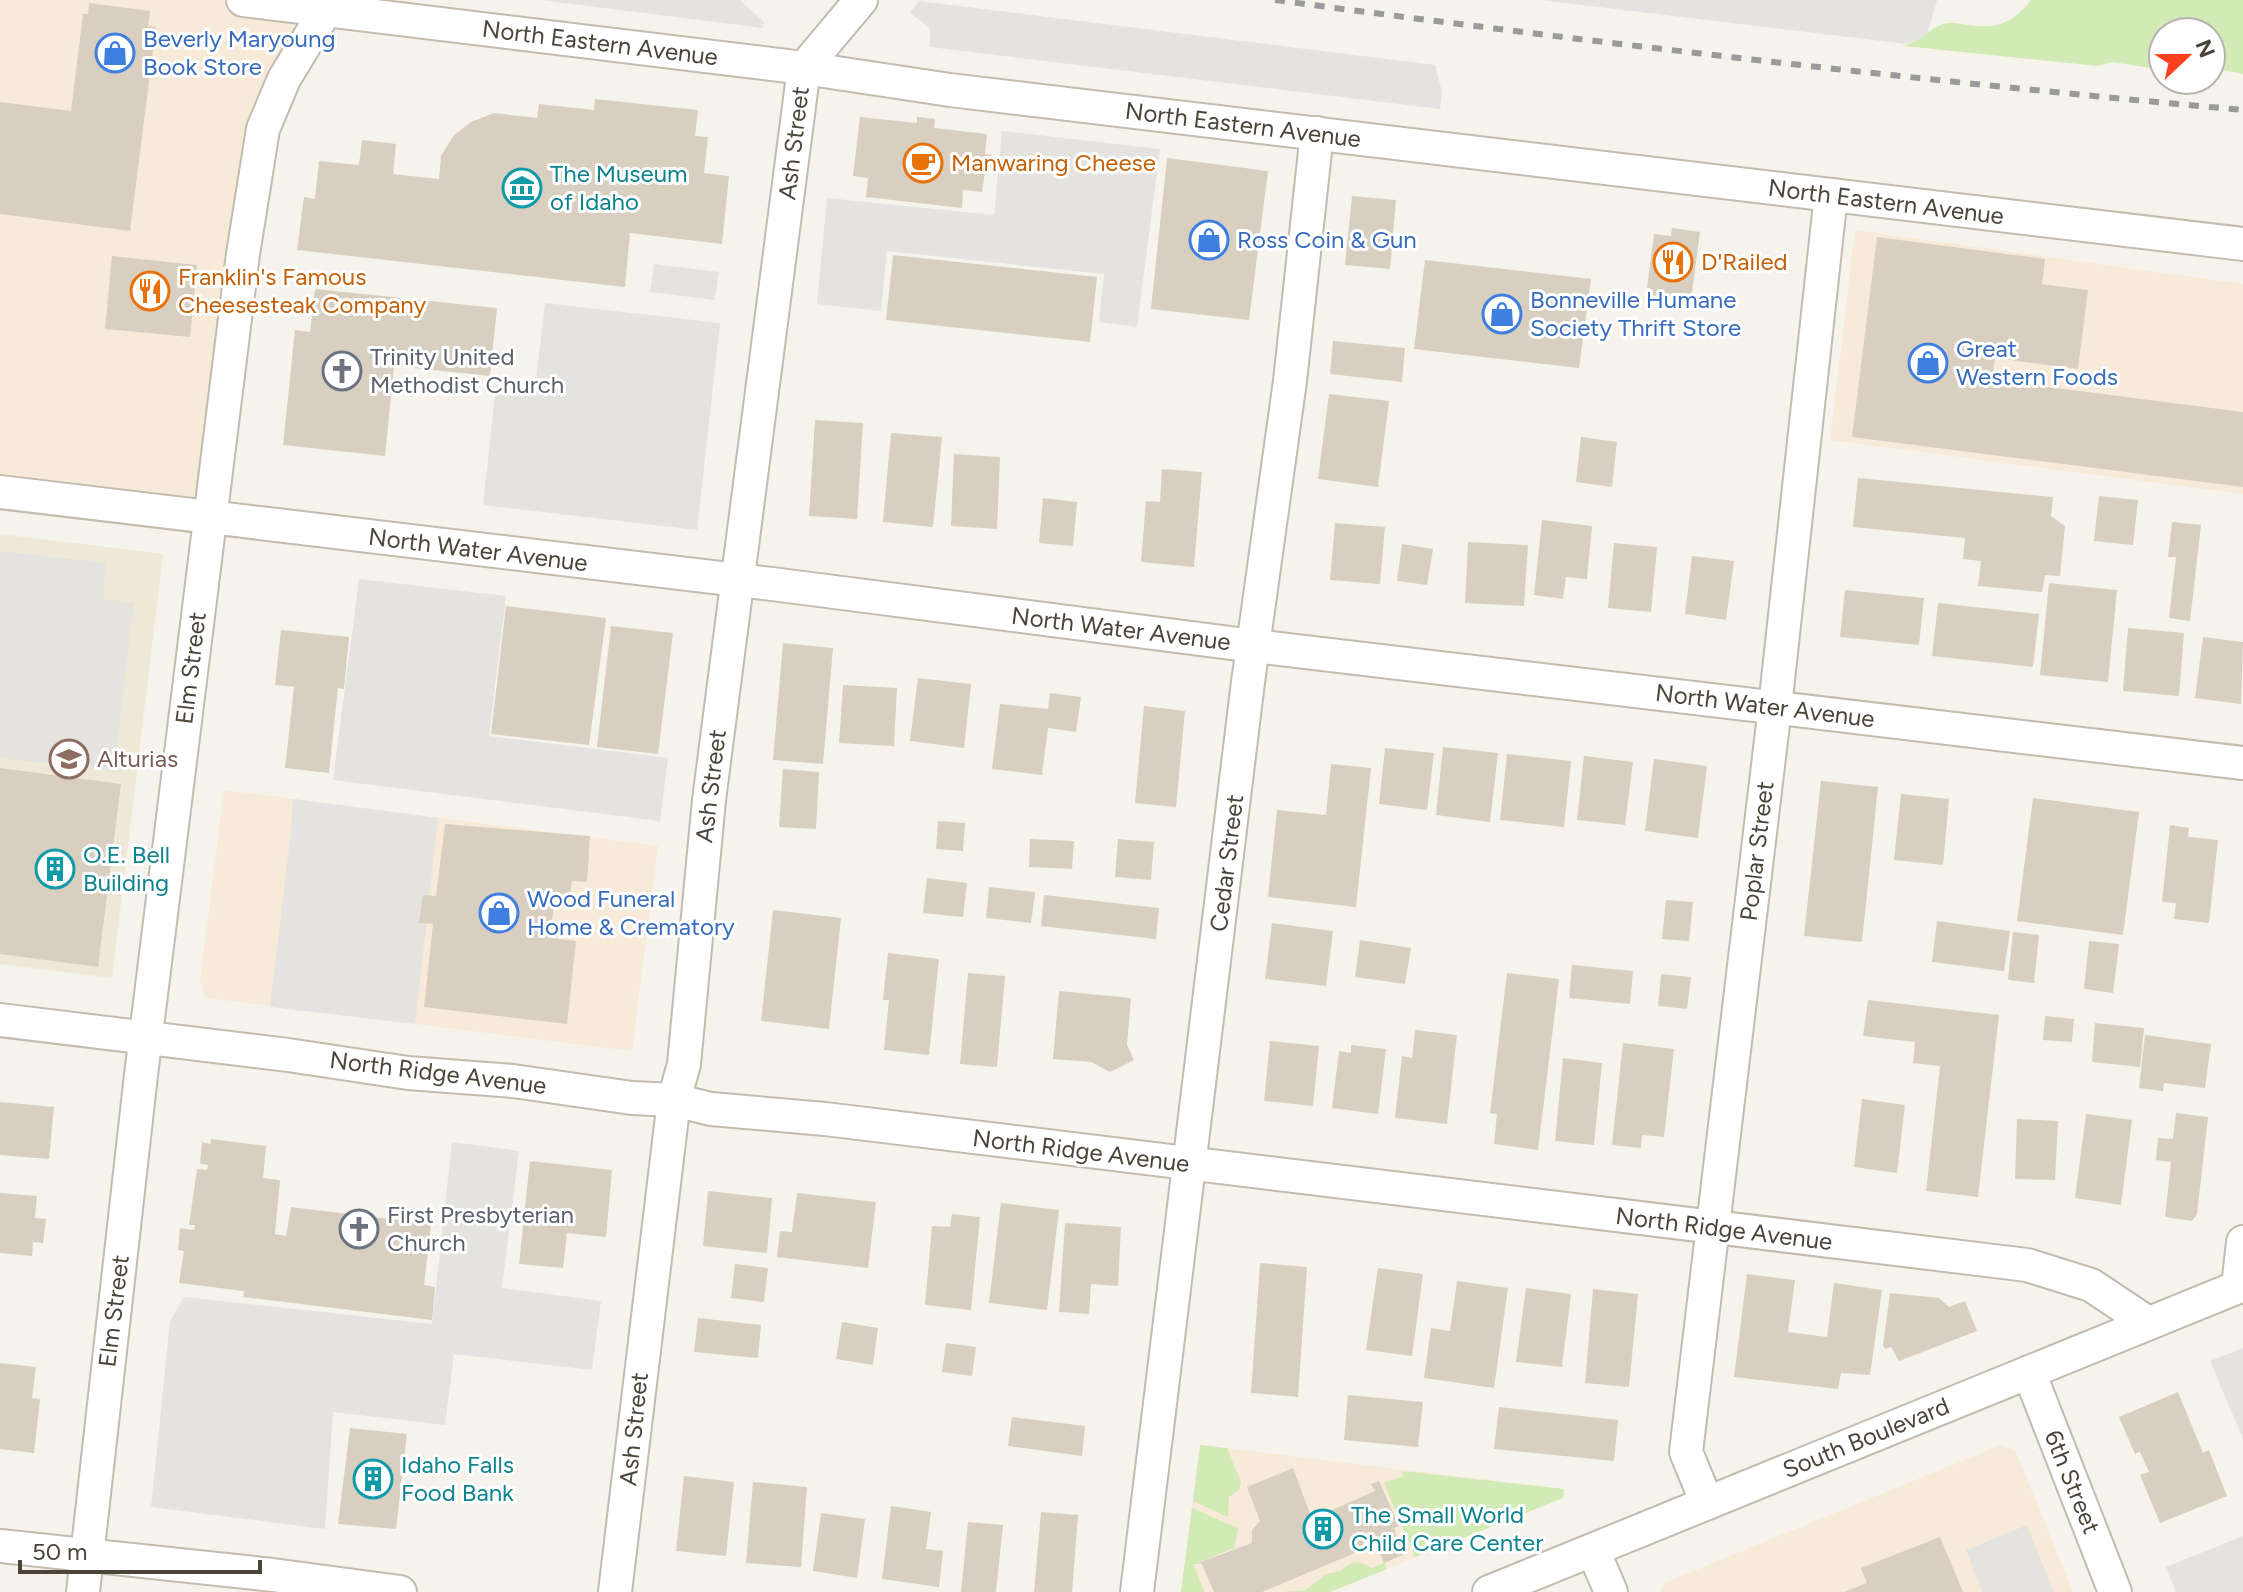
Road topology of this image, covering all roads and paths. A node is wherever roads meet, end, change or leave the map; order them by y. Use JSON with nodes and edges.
{"nodes":[{"id":1,"x":243,"y":0,"type":"edge"},
{"id":2,"x":861,"y":0,"type":"edge"},
{"id":3,"x":329,"y":4,"type":"edge"},
{"id":4,"x":804,"y":68,"type":"junction"},
{"id":5,"x":1317,"y":133,"type":"junction"},
{"id":6,"x":1831,"y":195,"type":"junction"},
{"id":7,"x":2243,"y":244,"type":"edge"},
{"id":8,"x":0,"y":492,"type":"edge"},
{"id":9,"x":209,"y":518,"type":"junction"},
{"id":10,"x":736,"y":580,"type":"junction"},
{"id":11,"x":1254,"y":646,"type":"junction"},
{"id":12,"x":1775,"y":707,"type":"junction"},
{"id":13,"x":2243,"y":763,"type":"edge"},
{"id":14,"x":0,"y":1020,"type":"edge"},
{"id":15,"x":146,"y":1037,"type":"junction"},
{"id":16,"x":674,"y":1100,"type":"junction"},
{"id":17,"x":1190,"y":1164,"type":"junction"},
{"id":18,"x":1712,"y":1228,"type":"junction"},
{"id":19,"x":2243,"y":1242,"type":"edge"},
{"id":20,"x":2241,"y":1286,"type":"edge"},
{"id":21,"x":2148,"y":1323,"type":"junction"},
{"id":22,"x":2029,"y":1372,"type":"junction"},
{"id":23,"x":1707,"y":1503,"type":"junction"},
{"id":24,"x":0,"y":1546,"type":"edge"},
{"id":25,"x":1593,"y":1550,"type":"junction"},
{"id":26,"x":87,"y":1555,"type":"junction"},
{"id":27,"x":83,"y":1592,"type":"edge"},
{"id":28,"x":400,"y":1592,"type":"edge"},
{"id":29,"x":615,"y":1592,"type":"edge"},
{"id":30,"x":1137,"y":1592,"type":"edge"},
{"id":31,"x":1489,"y":1592,"type":"edge"},
{"id":32,"x":1611,"y":1592,"type":"edge"},
{"id":33,"x":2115,"y":1592,"type":"edge"}],
"edges":[{"from":1,"to":3,"type":"street","name":"North Eastern Avenue"},
{"from":2,"to":4,"type":"street","name":"Ash Street"},
{"from":3,"to":4,"type":"street","name":"North Eastern Avenue"},
{"from":3,"to":9,"type":"street","name":"Elm Street"},
{"from":4,"to":5,"type":"street","name":"North Eastern Avenue"},
{"from":4,"to":10,"type":"street","name":"Ash Street"},
{"from":5,"to":6,"type":"street","name":"North Eastern Avenue"},
{"from":5,"to":11,"type":"street","name":"Cedar Street"},
{"from":6,"to":7,"type":"street","name":"North Eastern Avenue"},
{"from":6,"to":12,"type":"street","name":"Poplar Street"},
{"from":8,"to":9,"type":"street","name":"North Water Avenue"},
{"from":9,"to":10,"type":"street","name":"North Water Avenue"},
{"from":9,"to":15,"type":"street","name":"Elm Street"},
{"from":10,"to":11,"type":"street","name":"North Water Avenue"},
{"from":10,"to":16,"type":"street","name":"Ash Street"},
{"from":11,"to":12,"type":"street","name":"North Water Avenue"},
{"from":11,"to":17,"type":"street","name":"Cedar Street"},
{"from":12,"to":13,"type":"street","name":"North Water Avenue"},
{"from":12,"to":18,"type":"street","name":"Poplar Street"},
{"from":14,"to":15,"type":"street","name":"North Ridge Avenue"},
{"from":15,"to":16,"type":"street","name":"North Ridge Avenue"},
{"from":15,"to":26,"type":"street","name":"Elm Street"},
{"from":16,"to":17,"type":"street","name":"North Ridge Avenue"},
{"from":16,"to":29,"type":"street","name":"Ash Street"},
{"from":17,"to":18,"type":"street","name":"North Ridge Avenue"},
{"from":17,"to":30,"type":"street","name":"Cedar Street"},
{"from":18,"to":21,"type":"street","name":"North Ridge Avenue"},
{"from":18,"to":23,"type":"street","name":"Poplar Street"},
{"from":19,"to":20,"type":"street"},
{"from":20,"to":21,"type":"street","name":"South Boulevard"},
{"from":21,"to":22,"type":"street","name":"South Boulevard"},
{"from":22,"to":23,"type":"street","name":"South Boulevard"},
{"from":22,"to":33,"type":"street","name":"6th Street"},
{"from":23,"to":25,"type":"street","name":"South Boulevard"},
{"from":24,"to":26,"type":"street"},
{"from":25,"to":31,"type":"street","name":"South Boulevard"},
{"from":25,"to":32,"type":"street"},
{"from":26,"to":27,"type":"street","name":"Elm Street"},
{"from":26,"to":28,"type":"street"}]}
